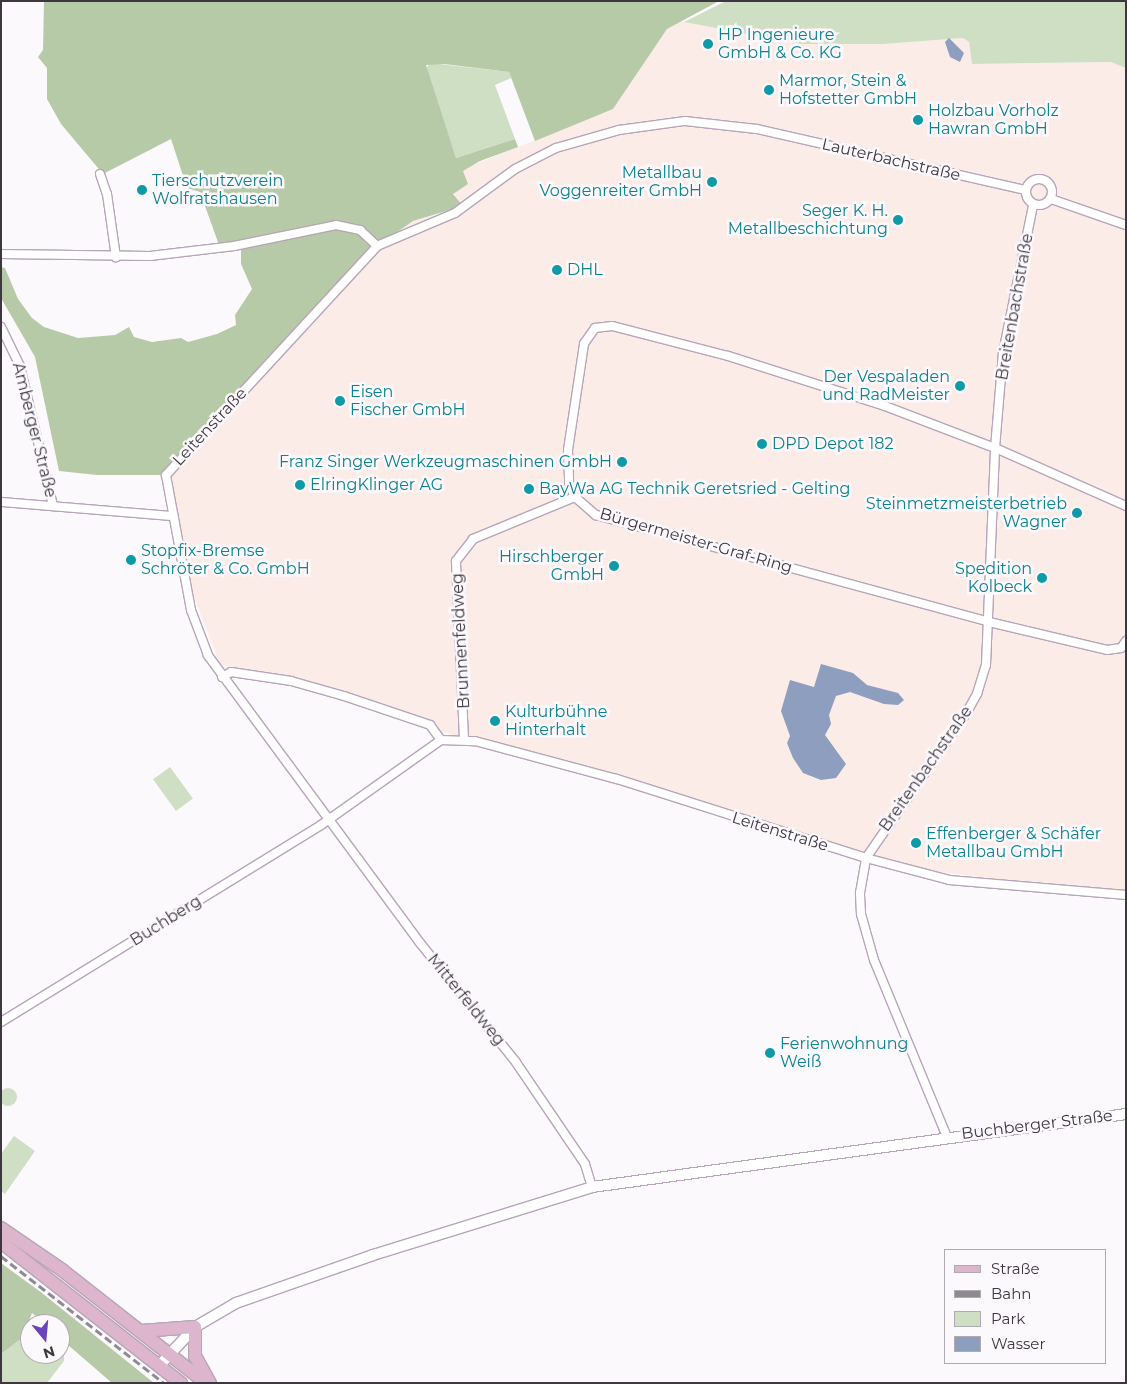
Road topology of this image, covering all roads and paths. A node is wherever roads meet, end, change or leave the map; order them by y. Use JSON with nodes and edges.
{"nodes":[{"id":1,"x":757,"y":129,"type":"joint"},
{"id":2,"x":100,"y":174,"type":"dead end"},
{"id":3,"x":1025,"y":190,"type":"junction"},
{"id":4,"x":1051,"y":199,"type":"junction"},
{"id":5,"x":1033,"y":205,"type":"junction"},
{"id":6,"x":1126,"y":225,"type":"edge"},
{"id":7,"x":377,"y":246,"type":"junction"},
{"id":8,"x":1,"y":254,"type":"edge"},
{"id":9,"x":116,"y":257,"type":"junction"},
{"id":10,"x":1,"y":327,"type":"edge"},
{"id":11,"x":995,"y":448,"type":"junction"},
{"id":12,"x":575,"y":497,"type":"junction"},
{"id":13,"x":1,"y":502,"type":"edge"},
{"id":14,"x":53,"y":506,"type":"junction"},
{"id":15,"x":1126,"y":506,"type":"edge"},
{"id":16,"x":173,"y":516,"type":"junction"},
{"id":17,"x":989,"y":622,"type":"junction"},
{"id":18,"x":1126,"y":642,"type":"edge"},
{"id":19,"x":222,"y":677,"type":"junction"},
{"id":20,"x":464,"y":739,"type":"junction"},
{"id":21,"x":440,"y":740,"type":"junction"},
{"id":22,"x":330,"y":818,"type":"junction"},
{"id":23,"x":866,"y":858,"type":"junction"},
{"id":24,"x":1126,"y":895,"type":"edge"},
{"id":25,"x":1,"y":1022,"type":"edge"},
{"id":26,"x":1126,"y":1114,"type":"edge"},
{"id":27,"x":947,"y":1137,"type":"junction"},
{"id":28,"x":592,"y":1187,"type":"junction"},
{"id":29,"x":1,"y":1228,"type":"edge"},
{"id":30,"x":1,"y":1242,"type":"edge"},
{"id":31,"x":196,"y":1327,"type":"junction"},
{"id":32,"x":141,"y":1331,"type":"junction"},
{"id":33,"x":170,"y":1353,"type":"junction"},
{"id":34,"x":159,"y":1366,"type":"junction"},
{"id":35,"x":181,"y":1383,"type":"edge"},
{"id":36,"x":208,"y":1383,"type":"edge"}],
"edges":[{"from":1,"to":3,"type":"street","name":"Lauterbachstraße"},
{"from":1,"to":7,"type":"street","name":"Leitenstraße"},
{"from":2,"to":9,"type":"street"},
{"from":3,"to":4,"type":"street"},
{"from":3,"to":5,"type":"street"},
{"from":4,"to":5,"type":"street"},
{"from":4,"to":6,"type":"street"},
{"from":5,"to":11,"type":"street","name":"Breitenbachstraße"},
{"from":7,"to":9,"type":"street"},
{"from":7,"to":16,"type":"street","name":"Leitenstraße"},
{"from":8,"to":9,"type":"street"},
{"from":10,"to":14,"type":"street","name":"Amberger Straße"},
{"from":11,"to":12,"type":"street"},
{"from":11,"to":15,"type":"street"},
{"from":11,"to":17,"type":"street","name":"Breitenbachstraße"},
{"from":12,"to":17,"type":"street","name":"Bürgermeister-Graf-Ring"},
{"from":12,"to":20,"type":"street","name":"Brunnenfeldweg"},
{"from":13,"to":14,"type":"street"},
{"from":14,"to":16,"type":"street"},
{"from":16,"to":19,"type":"street","name":"Leitenstraße"},
{"from":17,"to":18,"type":"street","name":"Bürgermeister-Graf-Ring"},
{"from":17,"to":23,"type":"street","name":"Breitenbachstraße"},
{"from":19,"to":21,"type":"street"},
{"from":19,"to":22,"type":"street","name":"Leitenstraße"},
{"from":20,"to":21,"type":"street","name":"Leitenstraße"},
{"from":20,"to":23,"type":"street","name":"Leitenstraße"},
{"from":21,"to":22,"type":"street"},
{"from":22,"to":25,"type":"street","name":"Buchberg"},
{"from":22,"to":28,"type":"street","name":"Mitterfeldweg"},
{"from":23,"to":24,"type":"street","name":"Leitenstraße"},
{"from":23,"to":27,"type":"street","name":"Breitenbachstraße"},
{"from":26,"to":27,"type":"street","name":"Buchberger Straße"},
{"from":27,"to":28,"type":"street","name":"Buchberger Straße"},
{"from":28,"to":31,"type":"street","name":"Buchberger Straße"},
{"from":29,"to":32,"type":"main road"},
{"from":30,"to":34,"type":"main road"},
{"from":31,"to":32,"type":"main road"},
{"from":31,"to":33,"type":"street","name":"Buchberger Straße"},
{"from":31,"to":36,"type":"main road"},
{"from":32,"to":33,"type":"main road"},
{"from":33,"to":34,"type":"street","name":"Buchberger Straße"},
{"from":33,"to":36,"type":"main road"},
{"from":34,"to":35,"type":"main road"}]}
